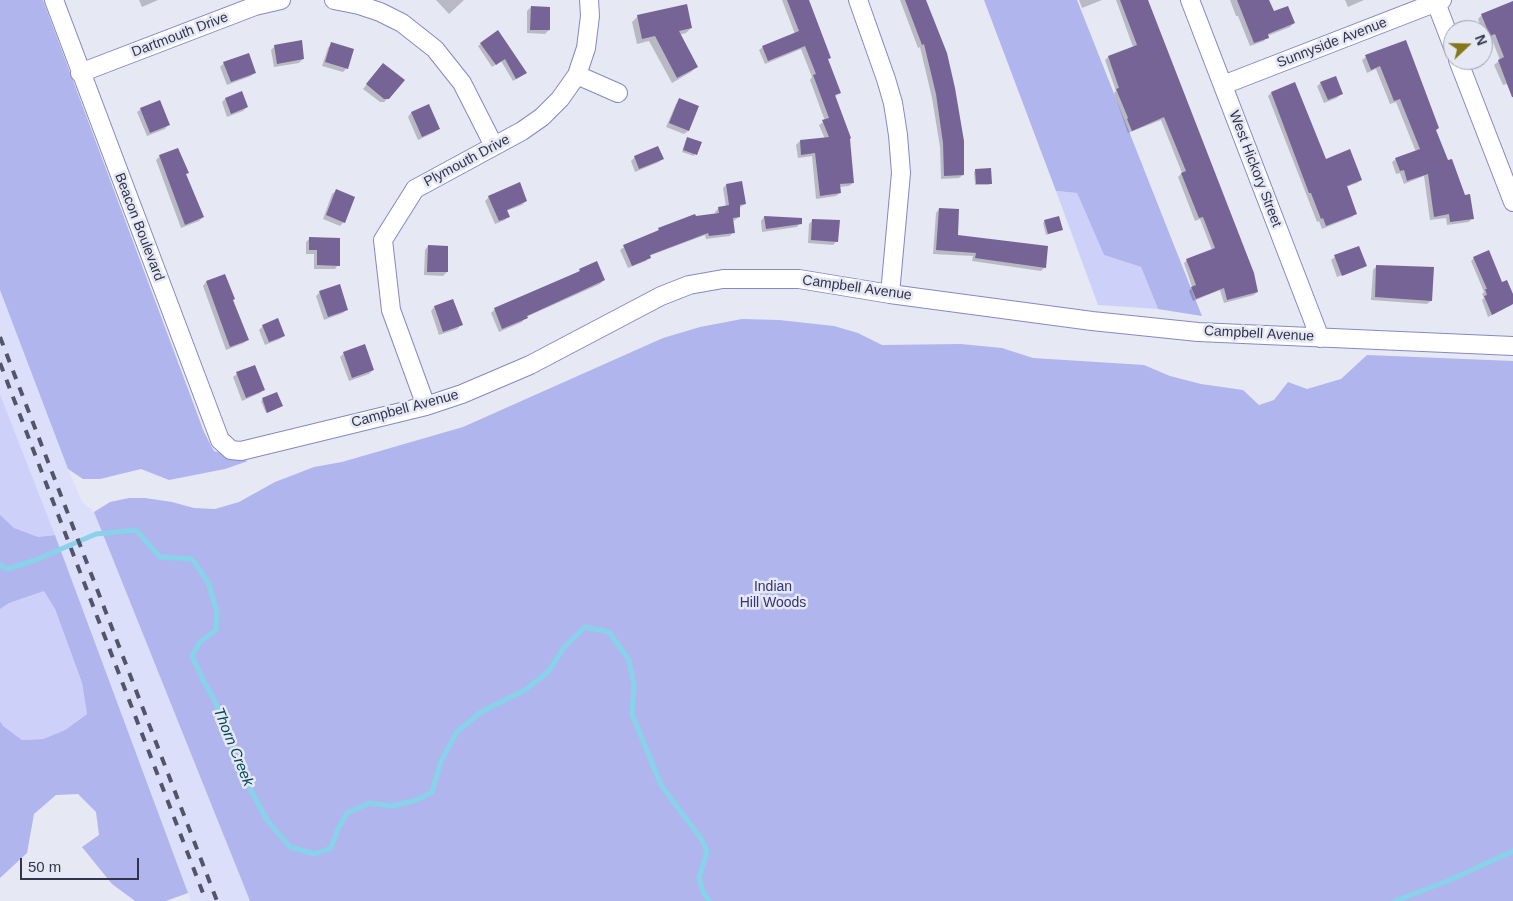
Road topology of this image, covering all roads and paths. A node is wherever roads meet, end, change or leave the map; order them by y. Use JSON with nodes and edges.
{"nodes":[{"id":1,"x":54,"y":0,"type":"edge"},
{"id":2,"x":280,"y":0,"type":"edge"},
{"id":3,"x":334,"y":0,"type":"edge"},
{"id":4,"x":589,"y":0,"type":"edge"},
{"id":5,"x":858,"y":0,"type":"edge"},
{"id":6,"x":1190,"y":0,"type":"edge"},
{"id":7,"x":1437,"y":1,"type":"edge"},
{"id":8,"x":1444,"y":20,"type":"edge"},
{"id":9,"x":1462,"y":70,"type":"edge"},
{"id":10,"x":80,"y":73,"type":"junction"},
{"id":11,"x":577,"y":75,"type":"junction"},
{"id":12,"x":1223,"y":85,"type":"junction"},
{"id":13,"x":618,"y":93,"type":"dead end"},
{"id":14,"x":494,"y":146,"type":"junction"},
{"id":15,"x":1513,"y":202,"type":"edge"},
{"id":16,"x":890,"y":294,"type":"junction"},
{"id":17,"x":1320,"y":338,"type":"junction"},
{"id":18,"x":1513,"y":346,"type":"edge"},
{"id":19,"x":426,"y":406,"type":"junction"},
{"id":20,"x":231,"y":450,"type":"joint"}],
"edges":[{"from":1,"to":10,"type":"street","name":"Beacon Boulevard"},
{"from":2,"to":10,"type":"street","name":"Dartmouth Drive"},
{"from":3,"to":14,"type":"street"},
{"from":4,"to":11,"type":"street","name":"Plymouth Drive"},
{"from":5,"to":16,"type":"street"},
{"from":6,"to":12,"type":"street","name":"West Hickory Street"},
{"from":7,"to":8,"type":"street"},
{"from":7,"to":12,"type":"street","name":"Sunnyside Avenue"},
{"from":9,"to":15,"type":"street"},
{"from":10,"to":20,"type":"street","name":"Beacon Boulevard"},
{"from":11,"to":13,"type":"street"},
{"from":11,"to":14,"type":"street","name":"Plymouth Drive"},
{"from":12,"to":17,"type":"street","name":"West Hickory Street"},
{"from":14,"to":19,"type":"street","name":"Plymouth Drive"},
{"from":16,"to":17,"type":"street","name":"Campbell Avenue"},
{"from":16,"to":19,"type":"street","name":"Campbell Avenue"},
{"from":17,"to":18,"type":"street","name":"Campbell Avenue"},
{"from":19,"to":20,"type":"street","name":"Campbell Avenue"}]}
